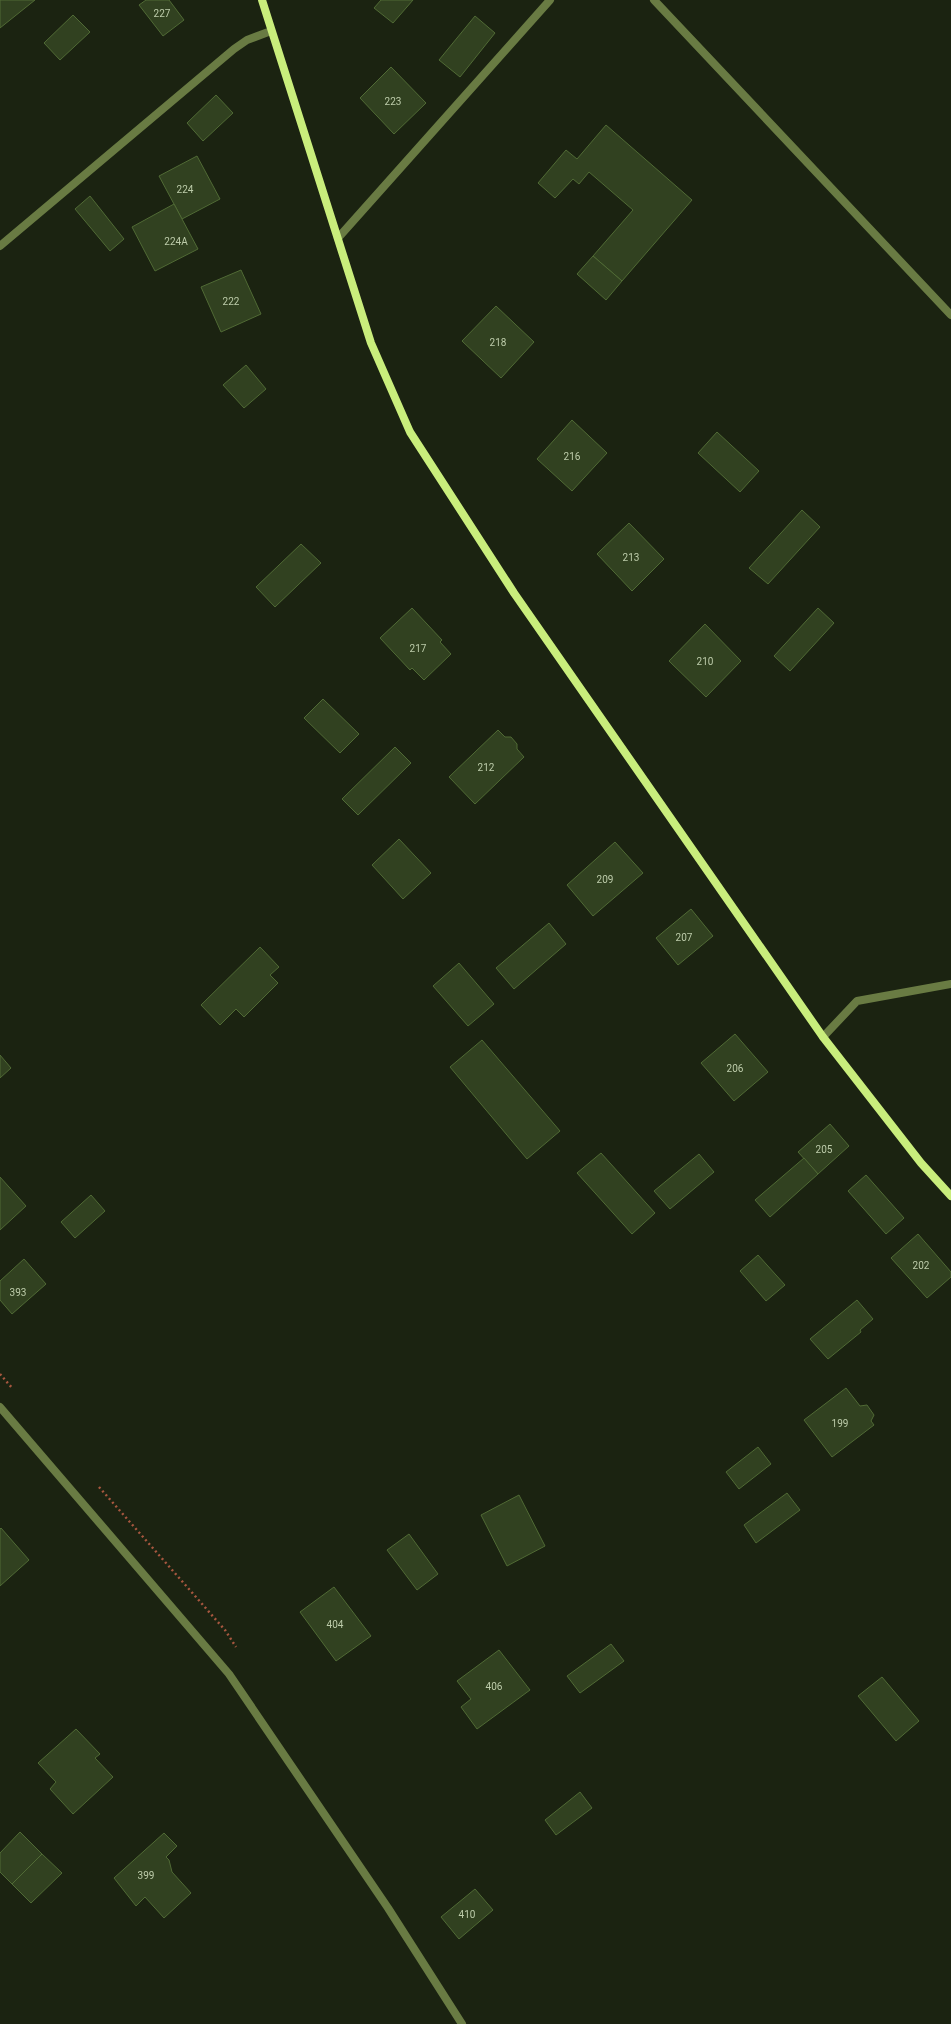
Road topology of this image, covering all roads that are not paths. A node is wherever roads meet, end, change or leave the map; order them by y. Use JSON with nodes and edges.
{"nodes":[{"id":1,"x":262,"y":0,"type":"edge"},
{"id":2,"x":550,"y":0,"type":"edge"},
{"id":3,"x":654,"y":0,"type":"edge"},
{"id":4,"x":271,"y":31,"type":"junction"},
{"id":5,"x":338,"y":238,"type":"junction"},
{"id":6,"x":0,"y":246,"type":"edge"},
{"id":7,"x":951,"y":315,"type":"edge"},
{"id":8,"x":951,"y":984,"type":"edge"},
{"id":9,"x":823,"y":1037,"type":"junction"},
{"id":10,"x":951,"y":1196,"type":"edge"},
{"id":11,"x":0,"y":1407,"type":"edge"},
{"id":12,"x":462,"y":2024,"type":"edge"}],
"edges":[{"from":1,"to":4,"type":"street"},
{"from":2,"to":5,"type":"street"},
{"from":3,"to":7,"type":"street"},
{"from":4,"to":5,"type":"street"},
{"from":4,"to":6,"type":"street"},
{"from":5,"to":9,"type":"street"},
{"from":8,"to":9,"type":"street"},
{"from":9,"to":10,"type":"street"},
{"from":11,"to":12,"type":"street"}]}
